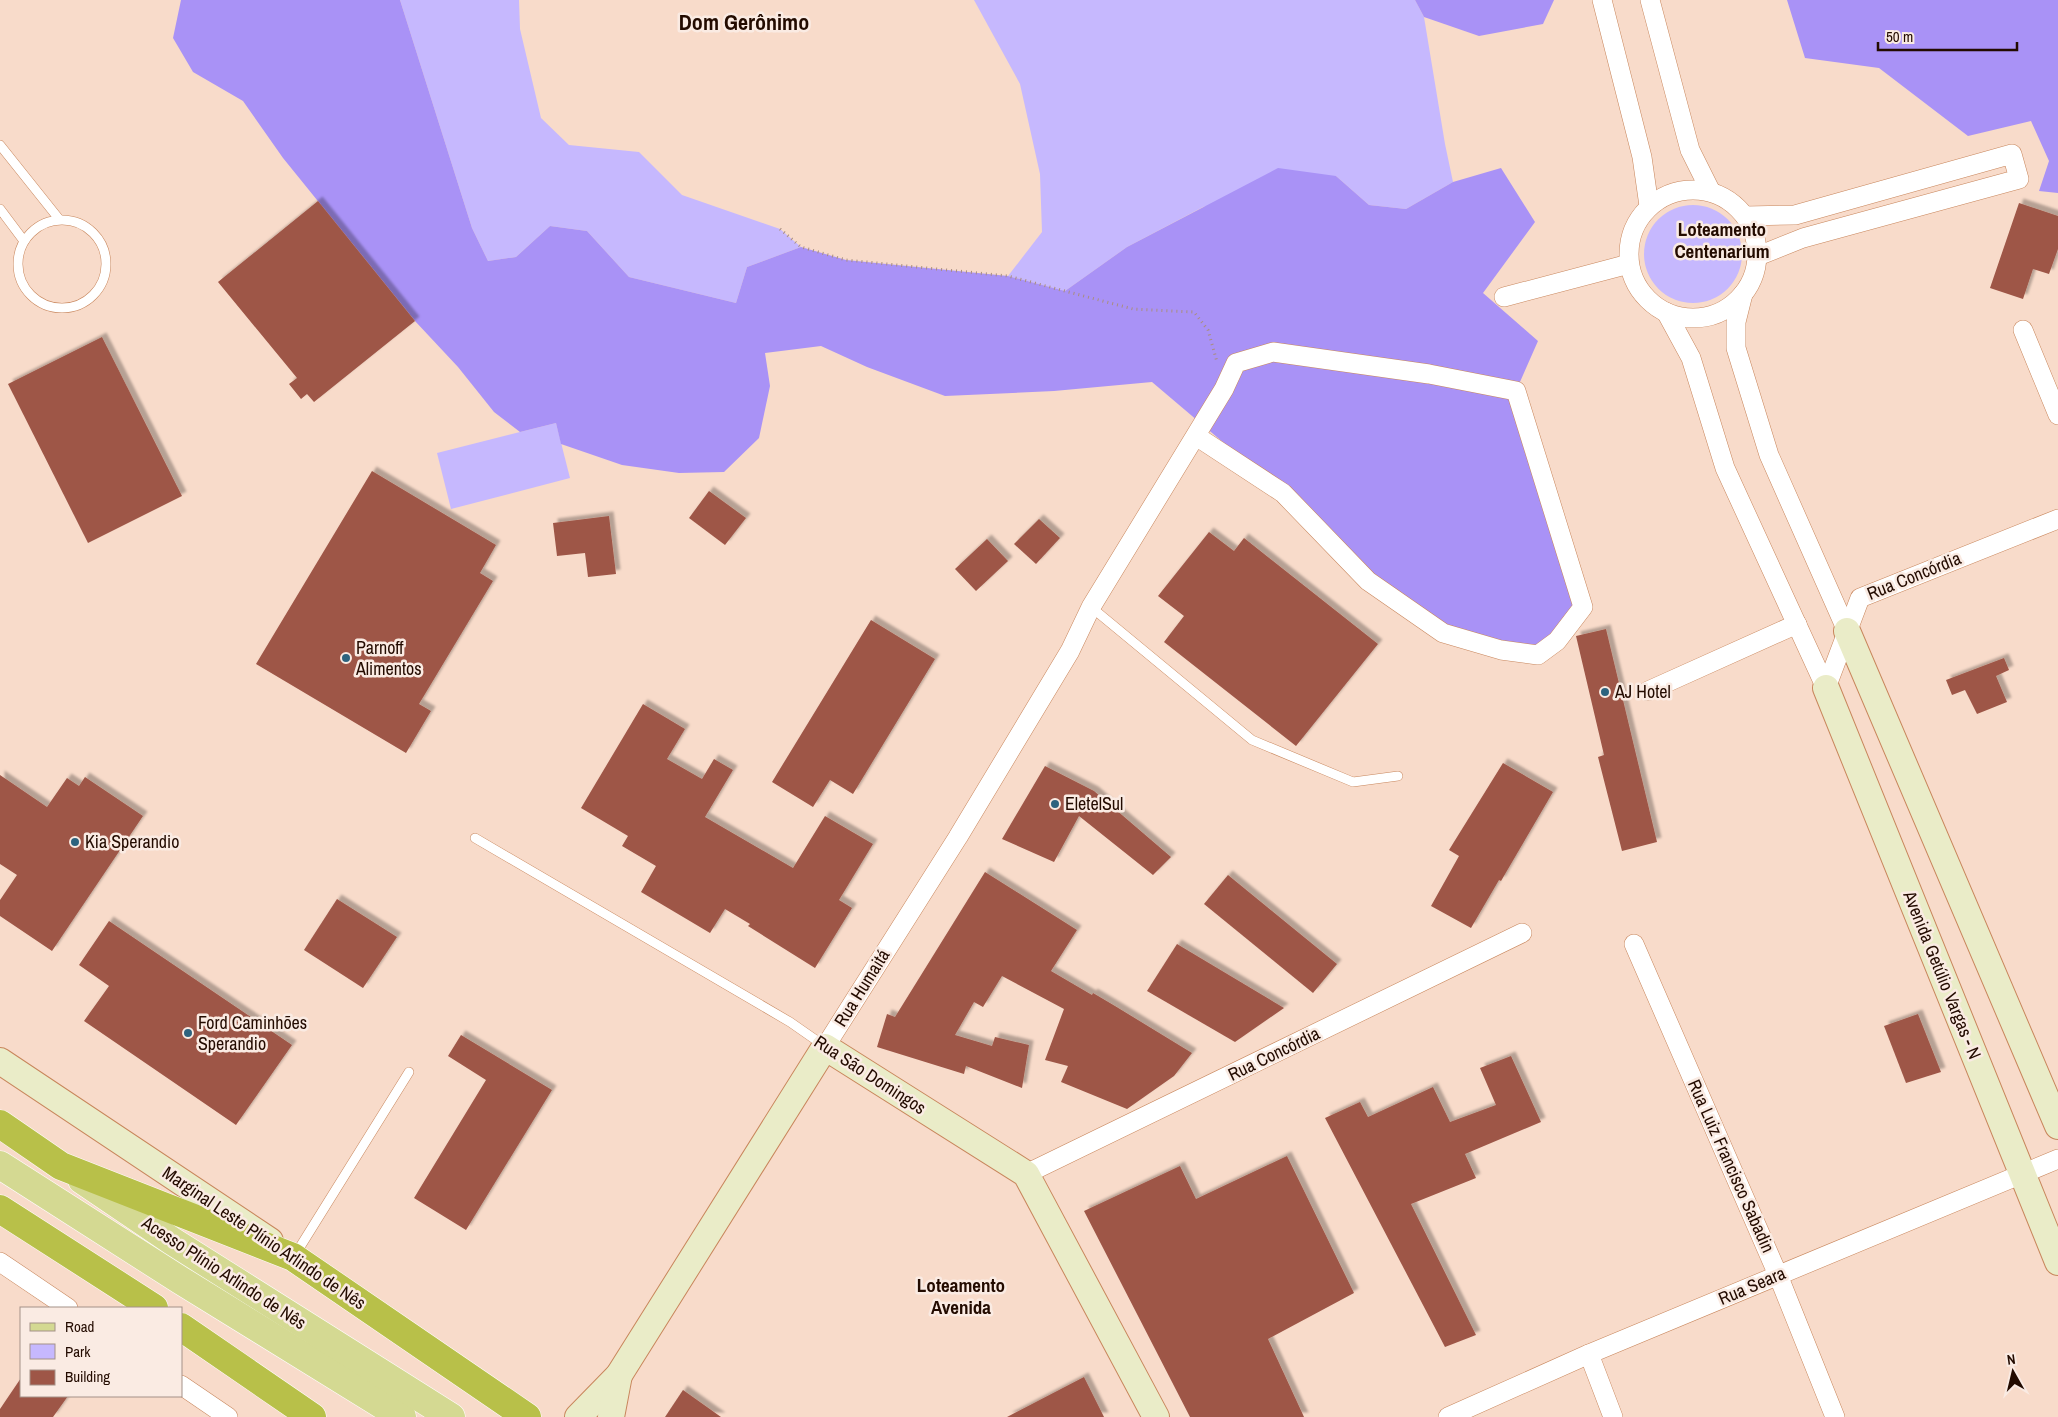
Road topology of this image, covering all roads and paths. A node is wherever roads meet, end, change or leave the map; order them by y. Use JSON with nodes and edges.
{"nodes":[{"id":1,"x":1602,"y":0,"type":"edge"},
{"id":2,"x":1650,"y":0,"type":"edge"},
{"id":3,"x":0,"y":145,"type":"edge"},
{"id":4,"x":1711,"y":192,"type":"junction"},
{"id":5,"x":1650,"y":206,"type":"junction"},
{"id":6,"x":0,"y":209,"type":"edge"},
{"id":7,"x":1746,"y":216,"type":"junction"},
{"id":8,"x":59,"y":219,"type":"junction"},
{"id":9,"x":780,"y":229,"type":"dead end"},
{"id":10,"x":24,"y":241,"type":"junction"},
{"id":11,"x":1758,"y":256,"type":"junction"},
{"id":12,"x":1629,"y":264,"type":"junction"},
{"id":13,"x":1743,"y":294,"type":"junction"},
{"id":14,"x":1504,"y":297,"type":"dead end"},
{"id":15,"x":1666,"y":312,"type":"junction"},
{"id":16,"x":2023,"y":330,"type":"dead end"},
{"id":17,"x":1224,"y":389,"type":"junction"},
{"id":18,"x":2058,"y":415,"type":"edge"},
{"id":19,"x":1196,"y":436,"type":"junction"},
{"id":20,"x":2058,"y":519,"type":"edge"},
{"id":21,"x":1091,"y":607,"type":"junction"},
{"id":22,"x":1797,"y":624,"type":"junction"},
{"id":23,"x":1847,"y":631,"type":"junction"},
{"id":24,"x":1826,"y":688,"type":"junction"},
{"id":25,"x":1648,"y":691,"type":"dead end"},
{"id":26,"x":1398,"y":776,"type":"dead end"},
{"id":27,"x":475,"y":838,"type":"dead end"},
{"id":28,"x":1522,"y":933,"type":"dead end"},
{"id":29,"x":1634,"y":944,"type":"dead end"},
{"id":30,"x":825,"y":1047,"type":"junction"},
{"id":31,"x":0,"y":1061,"type":"edge"},
{"id":32,"x":409,"y":1072,"type":"dead end"},
{"id":33,"x":0,"y":1124,"type":"edge"},
{"id":34,"x":2058,"y":1126,"type":"edge"},
{"id":35,"x":2058,"y":1159,"type":"edge"},
{"id":36,"x":0,"y":1165,"type":"edge"},
{"id":37,"x":61,"y":1166,"type":"junction"},
{"id":38,"x":2022,"y":1173,"type":"junction"},
{"id":39,"x":1026,"y":1174,"type":"junction"},
{"id":40,"x":0,"y":1209,"type":"edge"},
{"id":41,"x":293,"y":1257,"type":"junction"},
{"id":42,"x":0,"y":1262,"type":"edge"},
{"id":43,"x":2058,"y":1262,"type":"edge"},
{"id":44,"x":1778,"y":1275,"type":"junction"},
{"id":45,"x":67,"y":1307,"type":"edge"},
{"id":46,"x":152,"y":1307,"type":"edge"},
{"id":47,"x":182,"y":1328,"type":"edge"},
{"id":48,"x":1589,"y":1354,"type":"junction"},
{"id":49,"x":619,"y":1374,"type":"junction"},
{"id":50,"x":182,"y":1386,"type":"edge"},
{"id":51,"x":228,"y":1417,"type":"edge"},
{"id":52,"x":312,"y":1417,"type":"edge"},
{"id":53,"x":402,"y":1417,"type":"edge"},
{"id":54,"x":451,"y":1417,"type":"edge"},
{"id":55,"x":528,"y":1417,"type":"edge"},
{"id":56,"x":578,"y":1417,"type":"edge"},
{"id":57,"x":610,"y":1417,"type":"edge"},
{"id":58,"x":1156,"y":1417,"type":"edge"},
{"id":59,"x":1448,"y":1417,"type":"edge"},
{"id":60,"x":1613,"y":1417,"type":"edge"},
{"id":61,"x":1835,"y":1417,"type":"edge"}],
"edges":[{"from":1,"to":5,"type":"street"},
{"from":2,"to":4,"type":"street"},
{"from":3,"to":8,"type":"lane"},
{"from":4,"to":5,"type":"street"},
{"from":4,"to":7,"type":"street"},
{"from":5,"to":12,"type":"street"},
{"from":6,"to":10,"type":"lane"},
{"from":7,"to":11,"type":"street"},
{"from":7,"to":11,"type":"street"},
{"from":8,"to":10,"type":"lane"},
{"from":8,"to":10,"type":"lane"},
{"from":9,"to":17,"type":"path"},
{"from":11,"to":13,"type":"street"},
{"from":12,"to":14,"type":"street"},
{"from":12,"to":15,"type":"street"},
{"from":13,"to":15,"type":"street"},
{"from":13,"to":23,"type":"street"},
{"from":15,"to":22,"type":"street"},
{"from":16,"to":18,"type":"street"},
{"from":17,"to":19,"type":"street","name":"Rua Humaitá"},
{"from":17,"to":19,"type":"street","name":"Rua Humaitá"},
{"from":19,"to":21,"type":"street","name":"Rua Humaitá"},
{"from":20,"to":23,"type":"street","name":"Rua Concórdia"},
{"from":21,"to":26,"type":"lane"},
{"from":21,"to":30,"type":"street","name":"Rua Humaitá"},
{"from":22,"to":24,"type":"street"},
{"from":22,"to":25,"type":"street"},
{"from":23,"to":24,"type":"street","name":"Rua Concórdia"},
{"from":23,"to":34,"type":"street"},
{"from":24,"to":38,"type":"street","name":"Avenida Getúlio Vargas - N"},
{"from":27,"to":30,"type":"lane","name":"Rua São Domingos"},
{"from":28,"to":39,"type":"street","name":"Rua Concórdia"},
{"from":29,"to":44,"type":"street","name":"Rua Luiz Francisco Sabadin"},
{"from":30,"to":39,"type":"street","name":"Rua São Domingos"},
{"from":30,"to":49,"type":"street","name":"Rua Humaitá"},
{"from":31,"to":41,"type":"street","name":"Marginal Leste Plínio Arlindo de Nês"},
{"from":32,"to":41,"type":"lane"},
{"from":33,"to":37,"type":"highway","name":"Acesso Plínio Arlindo de Nês"},
{"from":35,"to":38,"type":"street","name":"Rua Seara"},
{"from":36,"to":53,"type":"main road","name":"Acesso Plínio Arlindo de Nês"},
{"from":37,"to":41,"type":"highway"},
{"from":37,"to":54,"type":"main road","name":"Acesso Plínio Arlindo de Nês"},
{"from":38,"to":43,"type":"street","name":"Avenida Getúlio Vargas - N"},
{"from":38,"to":44,"type":"street","name":"Rua Seara"},
{"from":39,"to":58,"type":"street","name":"Rua São Domingos"},
{"from":40,"to":46,"type":"highway"},
{"from":41,"to":55,"type":"highway","name":"Marginal Leste Plínio Arlindo de Nês"},
{"from":42,"to":45,"type":"street"},
{"from":44,"to":48,"type":"street","name":"Rua Seara"},
{"from":44,"to":61,"type":"street","name":"Rua Luiz Francisco Sabadin"},
{"from":47,"to":52,"type":"highway"},
{"from":48,"to":59,"type":"street","name":"Rua Seara"},
{"from":48,"to":60,"type":"street"},
{"from":49,"to":56,"type":"street","name":"Rua Humaitá"},
{"from":49,"to":57,"type":"street","name":"Rua Humaitá"},
{"from":50,"to":51,"type":"street"}]}
